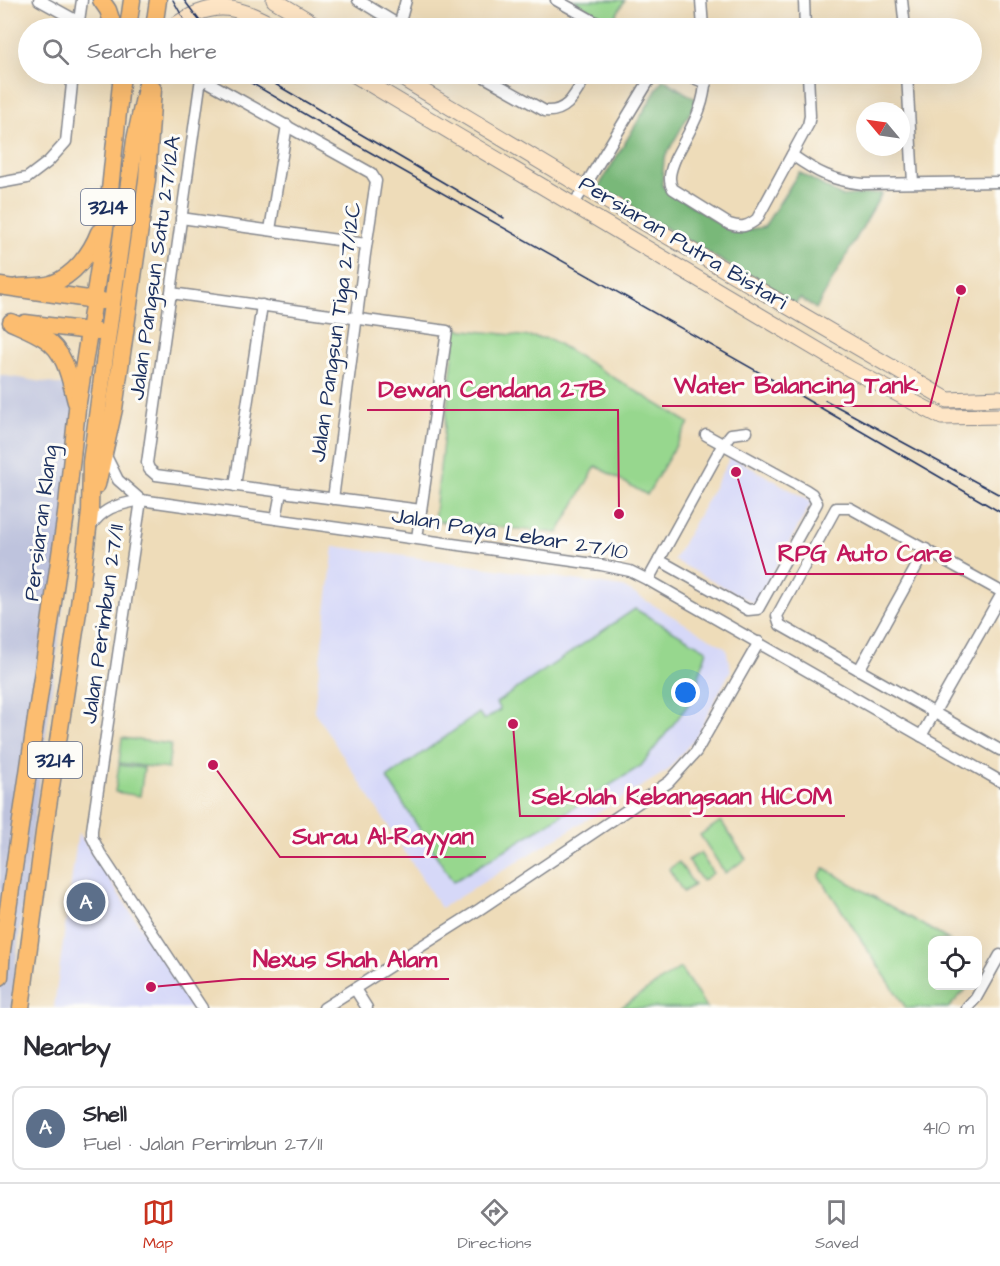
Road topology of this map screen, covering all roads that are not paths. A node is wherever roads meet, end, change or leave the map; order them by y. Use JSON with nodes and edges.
{"nodes":[{"id":1,"x":39,"y":0,"type":"edge"},
{"id":2,"x":82,"y":0,"type":"edge"},
{"id":3,"x":101,"y":0,"type":"edge"},
{"id":4,"x":132,"y":0,"type":"edge"},
{"id":5,"x":158,"y":0,"type":"edge"},
{"id":6,"x":274,"y":0,"type":"edge"},
{"id":7,"x":358,"y":0,"type":"edge"},
{"id":8,"x":406,"y":0,"type":"edge"},
{"id":9,"x":556,"y":0,"type":"edge"},
{"id":10,"x":701,"y":0,"type":"edge"},
{"id":11,"x":804,"y":0,"type":"edge"},
{"id":12,"x":902,"y":0,"type":"edge"},
{"id":13,"x":68,"y":18,"type":"edge"},
{"id":14,"x":80,"y":18,"type":"edge"},
{"id":15,"x":111,"y":18,"type":"edge"},
{"id":16,"x":129,"y":18,"type":"edge"},
{"id":17,"x":155,"y":18,"type":"edge"},
{"id":18,"x":181,"y":18,"type":"edge"},
{"id":19,"x":260,"y":18,"type":"edge"},
{"id":20,"x":304,"y":18,"type":"edge"},
{"id":21,"x":387,"y":18,"type":"edge"},
{"id":22,"x":403,"y":18,"type":"edge"},
{"id":23,"x":588,"y":18,"type":"edge"},
{"id":24,"x":702,"y":18,"type":"edge"},
{"id":25,"x":805,"y":18,"type":"edge"},
{"id":26,"x":904,"y":18,"type":"edge"},
{"id":27,"x":72,"y":84,"type":"edge"},
{"id":28,"x":121,"y":84,"type":"edge"},
{"id":29,"x":148,"y":84,"type":"edge"},
{"id":30,"x":151,"y":84,"type":"edge"},
{"id":31,"x":200,"y":84,"type":"edge"},
{"id":32,"x":212,"y":84,"type":"edge"},
{"id":33,"x":370,"y":84,"type":"edge"},
{"id":34,"x":413,"y":84,"type":"edge"},
{"id":35,"x":497,"y":84,"type":"edge"},
{"id":36,"x":581,"y":84,"type":"edge"},
{"id":37,"x":647,"y":84,"type":"edge"},
{"id":38,"x":705,"y":84,"type":"edge"},
{"id":39,"x":808,"y":84,"type":"edge"},
{"id":40,"x":908,"y":84,"type":"edge"},
{"id":41,"x":287,"y":125,"type":"junction"},
{"id":42,"x":792,"y":155,"type":"junction"},
{"id":43,"x":1000,"y":182,"type":"edge"},
{"id":44,"x":0,"y":183,"type":"edge"},
{"id":45,"x":914,"y":183,"type":"junction"},
{"id":46,"x":583,"y":187,"type":"junction"},
{"id":47,"x":574,"y":204,"type":"junction"},
{"id":48,"x":108,"y":209,"type":"junction"},
{"id":49,"x":181,"y":218,"type":"junction"},
{"id":50,"x":270,"y":230,"type":"junction"},
{"id":51,"x":366,"y":244,"type":"junction"},
{"id":52,"x":8,"y":286,"type":"edge"},
{"id":53,"x":171,"y":293,"type":"junction"},
{"id":54,"x":94,"y":300,"type":"junction"},
{"id":55,"x":112,"y":303,"type":"junction"},
{"id":56,"x":262,"y":305,"type":"junction"},
{"id":57,"x":356,"y":318,"type":"junction"},
{"id":58,"x":6,"y":321,"type":"edge"},
{"id":59,"x":89,"y":331,"type":"junction"},
{"id":60,"x":108,"y":333,"type":"junction"},
{"id":61,"x":1000,"y":398,"type":"edge"},
{"id":62,"x":77,"y":409,"type":"junction"},
{"id":63,"x":1000,"y":416,"type":"edge"},
{"id":64,"x":747,"y":432,"type":"dead end"},
{"id":65,"x":706,"y":435,"type":"dead end"},
{"id":66,"x":723,"y":444,"type":"junction"},
{"id":67,"x":105,"y":454,"type":"junction"},
{"id":68,"x":236,"y":486,"type":"junction"},
{"id":69,"x":281,"y":492,"type":"junction"},
{"id":70,"x":333,"y":499,"type":"junction"},
{"id":71,"x":141,"y":500,"type":"junction"},
{"id":72,"x":421,"y":510,"type":"junction"},
{"id":73,"x":90,"y":512,"type":"junction"},
{"id":74,"x":276,"y":519,"type":"junction"},
{"id":75,"x":88,"y":530,"type":"junction"},
{"id":76,"x":417,"y":538,"type":"junction"},
{"id":77,"x":926,"y":549,"type":"junction"},
{"id":78,"x":659,"y":560,"type":"junction"},
{"id":79,"x":648,"y":580,"type":"junction"},
{"id":80,"x":1000,"y":591,"type":"edge"},
{"id":81,"x":1000,"y":597,"type":"edge"},
{"id":82,"x":759,"y":642,"type":"junction"},
{"id":83,"x":859,"y":670,"type":"junction"},
{"id":84,"x":934,"y":712,"type":"junction"},
{"id":85,"x":921,"y":736,"type":"junction"},
{"id":86,"x":1000,"y":750,"type":"edge"},
{"id":87,"x":1000,"y":781,"type":"edge"},
{"id":88,"x":1000,"y":955,"type":"edge"},
{"id":89,"x":0,"y":977,"type":"edge"},
{"id":90,"x":355,"y":989,"type":"junction"},
{"id":91,"x":21,"y":1008,"type":"edge"},
{"id":92,"x":202,"y":1008,"type":"edge"},
{"id":93,"x":324,"y":1008,"type":"edge"},
{"id":94,"x":367,"y":1008,"type":"edge"},
{"id":95,"x":967,"y":1008,"type":"edge"}],
"edges":[{"from":1,"to":13,"type":"street"},
{"from":2,"to":14,"type":"street"},
{"from":3,"to":15,"type":"main road"},
{"from":4,"to":16,"type":"main road"},
{"from":5,"to":17,"type":"main road"},
{"from":6,"to":20,"type":"main road"},
{"from":7,"to":21,"type":"street"},
{"from":8,"to":22,"type":"street"},
{"from":9,"to":23,"type":"street"},
{"from":10,"to":24,"type":"street"},
{"from":11,"to":25,"type":"street"},
{"from":12,"to":26,"type":"street"},
{"from":18,"to":19,"type":"main road"},
{"from":27,"to":44,"type":"street"},
{"from":28,"to":48,"type":"main road","name":"Persiaran Klang","number":"3214"},
{"from":29,"to":55,"type":"main road","name":"Persiaran Klang"},
{"from":30,"to":67,"type":"main road","name":"Persiaran Klang","number":"3214"},
{"from":31,"to":49,"type":"street","name":"Jalan Pangsun Satu 27/12A"},
{"from":32,"to":41,"type":"street","name":"Jalan Pangsun Satu 27/12A"},
{"from":33,"to":47,"type":"main road","name":"Persiaran Putra Bistari"},
{"from":34,"to":46,"type":"main road","name":"Persiaran Putra Bistari"},
{"from":35,"to":36,"type":"street"},
{"from":37,"to":46,"type":"street"},
{"from":38,"to":42,"type":"street"},
{"from":39,"to":42,"type":"street"},
{"from":40,"to":45,"type":"street"},
{"from":41,"to":50,"type":"street"},
{"from":41,"to":51,"type":"street","name":"Jalan Pangsun Tiga 27/12C"},
{"from":42,"to":45,"type":"street"},
{"from":43,"to":45,"type":"street"},
{"from":46,"to":47,"type":"street"},
{"from":46,"to":61,"type":"main road","name":"Persiaran Putra Bistari"},
{"from":47,"to":63,"type":"main road","name":"Persiaran Putra Bistari"},
{"from":48,"to":52,"type":"main road"},
{"from":48,"to":54,"type":"main road","name":"Persiaran Klang","number":"3214"},
{"from":49,"to":50,"type":"street"},
{"from":49,"to":53,"type":"street","name":"Jalan Pangsun Satu 27/12A"},
{"from":50,"to":51,"type":"street"},
{"from":51,"to":57,"type":"street","name":"Jalan Pangsun Tiga 27/12C"},
{"from":52,"to":54,"type":"main road"},
{"from":53,"to":56,"type":"street"},
{"from":53,"to":68,"type":"street","name":"Jalan Pangsun Satu 27/12A"},
{"from":54,"to":55,"type":"main road"},
{"from":54,"to":59,"type":"main road","name":"Persiaran Klang","number":"3214"},
{"from":55,"to":60,"type":"main road","name":"Persiaran Klang"},
{"from":56,"to":57,"type":"street"},
{"from":56,"to":68,"type":"street"},
{"from":57,"to":70,"type":"street","name":"Jalan Pangsun Tiga 27/12C"},
{"from":57,"to":72,"type":"street"},
{"from":58,"to":59,"type":"main road"},
{"from":58,"to":62,"type":"main road"},
{"from":59,"to":60,"type":"main road"},
{"from":59,"to":62,"type":"main road","name":"Persiaran Klang","number":"3214"},
{"from":60,"to":73,"type":"main road","name":"Persiaran Klang"},
{"from":62,"to":89,"type":"main road","name":"Persiaran Klang","number":"3214"},
{"from":64,"to":66,"type":"street"},
{"from":65,"to":66,"type":"street"},
{"from":66,"to":78,"type":"street"},
{"from":66,"to":78,"type":"street"},
{"from":67,"to":71,"type":"street"},
{"from":67,"to":73,"type":"main road","name":"Persiaran Klang","number":"3214"},
{"from":68,"to":69,"type":"street"},
{"from":69,"to":70,"type":"street"},
{"from":69,"to":74,"type":"street"},
{"from":70,"to":72,"type":"street"},
{"from":71,"to":74,"type":"street","name":"Jalan Paya Lebar 27/10"},
{"from":71,"to":75,"type":"street","name":"Jalan Paya Lebar 27/10"},
{"from":71,"to":92,"type":"street","name":"Jalan Perimbun 27/11"},
{"from":72,"to":76,"type":"street"},
{"from":73,"to":75,"type":"main road","name":"Persiaran Klang","number":"3214"},
{"from":74,"to":76,"type":"street","name":"Jalan Paya Lebar 27/10"},
{"from":75,"to":91,"type":"main road","name":"Persiaran Klang","number":"3214"},
{"from":76,"to":79,"type":"street","name":"Jalan Paya Lebar 27/10"},
{"from":77,"to":80,"type":"street"},
{"from":77,"to":83,"type":"street"},
{"from":77,"to":83,"type":"street"},
{"from":78,"to":79,"type":"street"},
{"from":79,"to":82,"type":"street","name":"Jalan Paya Lebar 27/10"},
{"from":81,"to":84,"type":"street"},
{"from":82,"to":85,"type":"street","name":"Jalan Paya Lebar 27/10"},
{"from":82,"to":90,"type":"street"},
{"from":83,"to":84,"type":"street"},
{"from":84,"to":85,"type":"street"},
{"from":84,"to":86,"type":"street"},
{"from":85,"to":87,"type":"street","name":"Jalan Paya Lebar 27/10"},
{"from":88,"to":95,"type":"street"},
{"from":90,"to":93,"type":"street"},
{"from":90,"to":94,"type":"street"}]}
